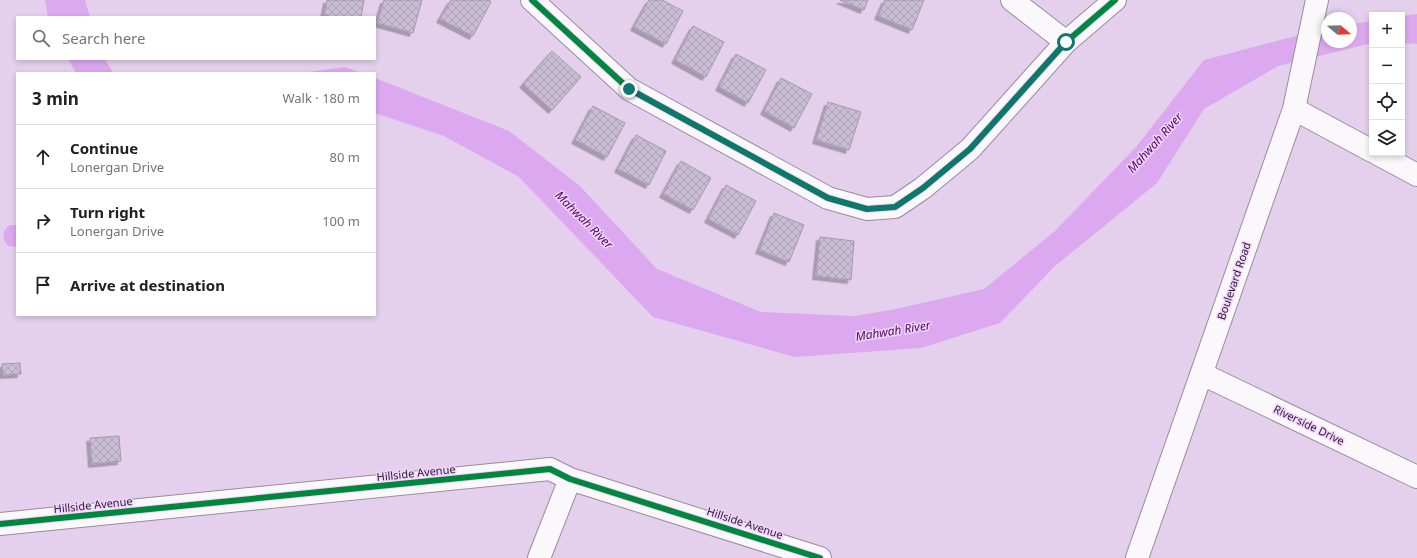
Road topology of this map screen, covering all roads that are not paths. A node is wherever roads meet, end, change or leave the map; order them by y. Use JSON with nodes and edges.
{"nodes":[{"id":1,"x":532,"y":0,"type":"edge"},
{"id":2,"x":1012,"y":0,"type":"edge"},
{"id":3,"x":1115,"y":0,"type":"edge"},
{"id":4,"x":1316,"y":3,"type":"edge"},
{"id":5,"x":1066,"y":42,"type":"junction"},
{"id":6,"x":1294,"y":109,"type":"junction"},
{"id":7,"x":1369,"y":149,"type":"edge"},
{"id":8,"x":1382,"y":156,"type":"edge"},
{"id":9,"x":1417,"y":175,"type":"edge"},
{"id":10,"x":1202,"y":374,"type":"junction"},
{"id":11,"x":1417,"y":477,"type":"edge"},
{"id":12,"x":570,"y":479,"type":"junction"},
{"id":13,"x":0,"y":524,"type":"edge"},
{"id":14,"x":539,"y":558,"type":"edge"},
{"id":15,"x":820,"y":558,"type":"edge"},
{"id":16,"x":1137,"y":558,"type":"edge"}],
"edges":[{"from":1,"to":5,"type":"street"},
{"from":2,"to":5,"type":"street"},
{"from":3,"to":5,"type":"street"},
{"from":4,"to":6,"type":"street","name":"Boulevard Road"},
{"from":6,"to":7,"type":"street"},
{"from":6,"to":10,"type":"street","name":"Boulevard Road"},
{"from":8,"to":9,"type":"street"},
{"from":10,"to":11,"type":"street","name":"Riverside Drive"},
{"from":10,"to":16,"type":"street","name":"Boulevard Road"},
{"from":12,"to":13,"type":"street","name":"Hillside Avenue"},
{"from":12,"to":14,"type":"street"},
{"from":12,"to":15,"type":"street","name":"Hillside Avenue"}]}
